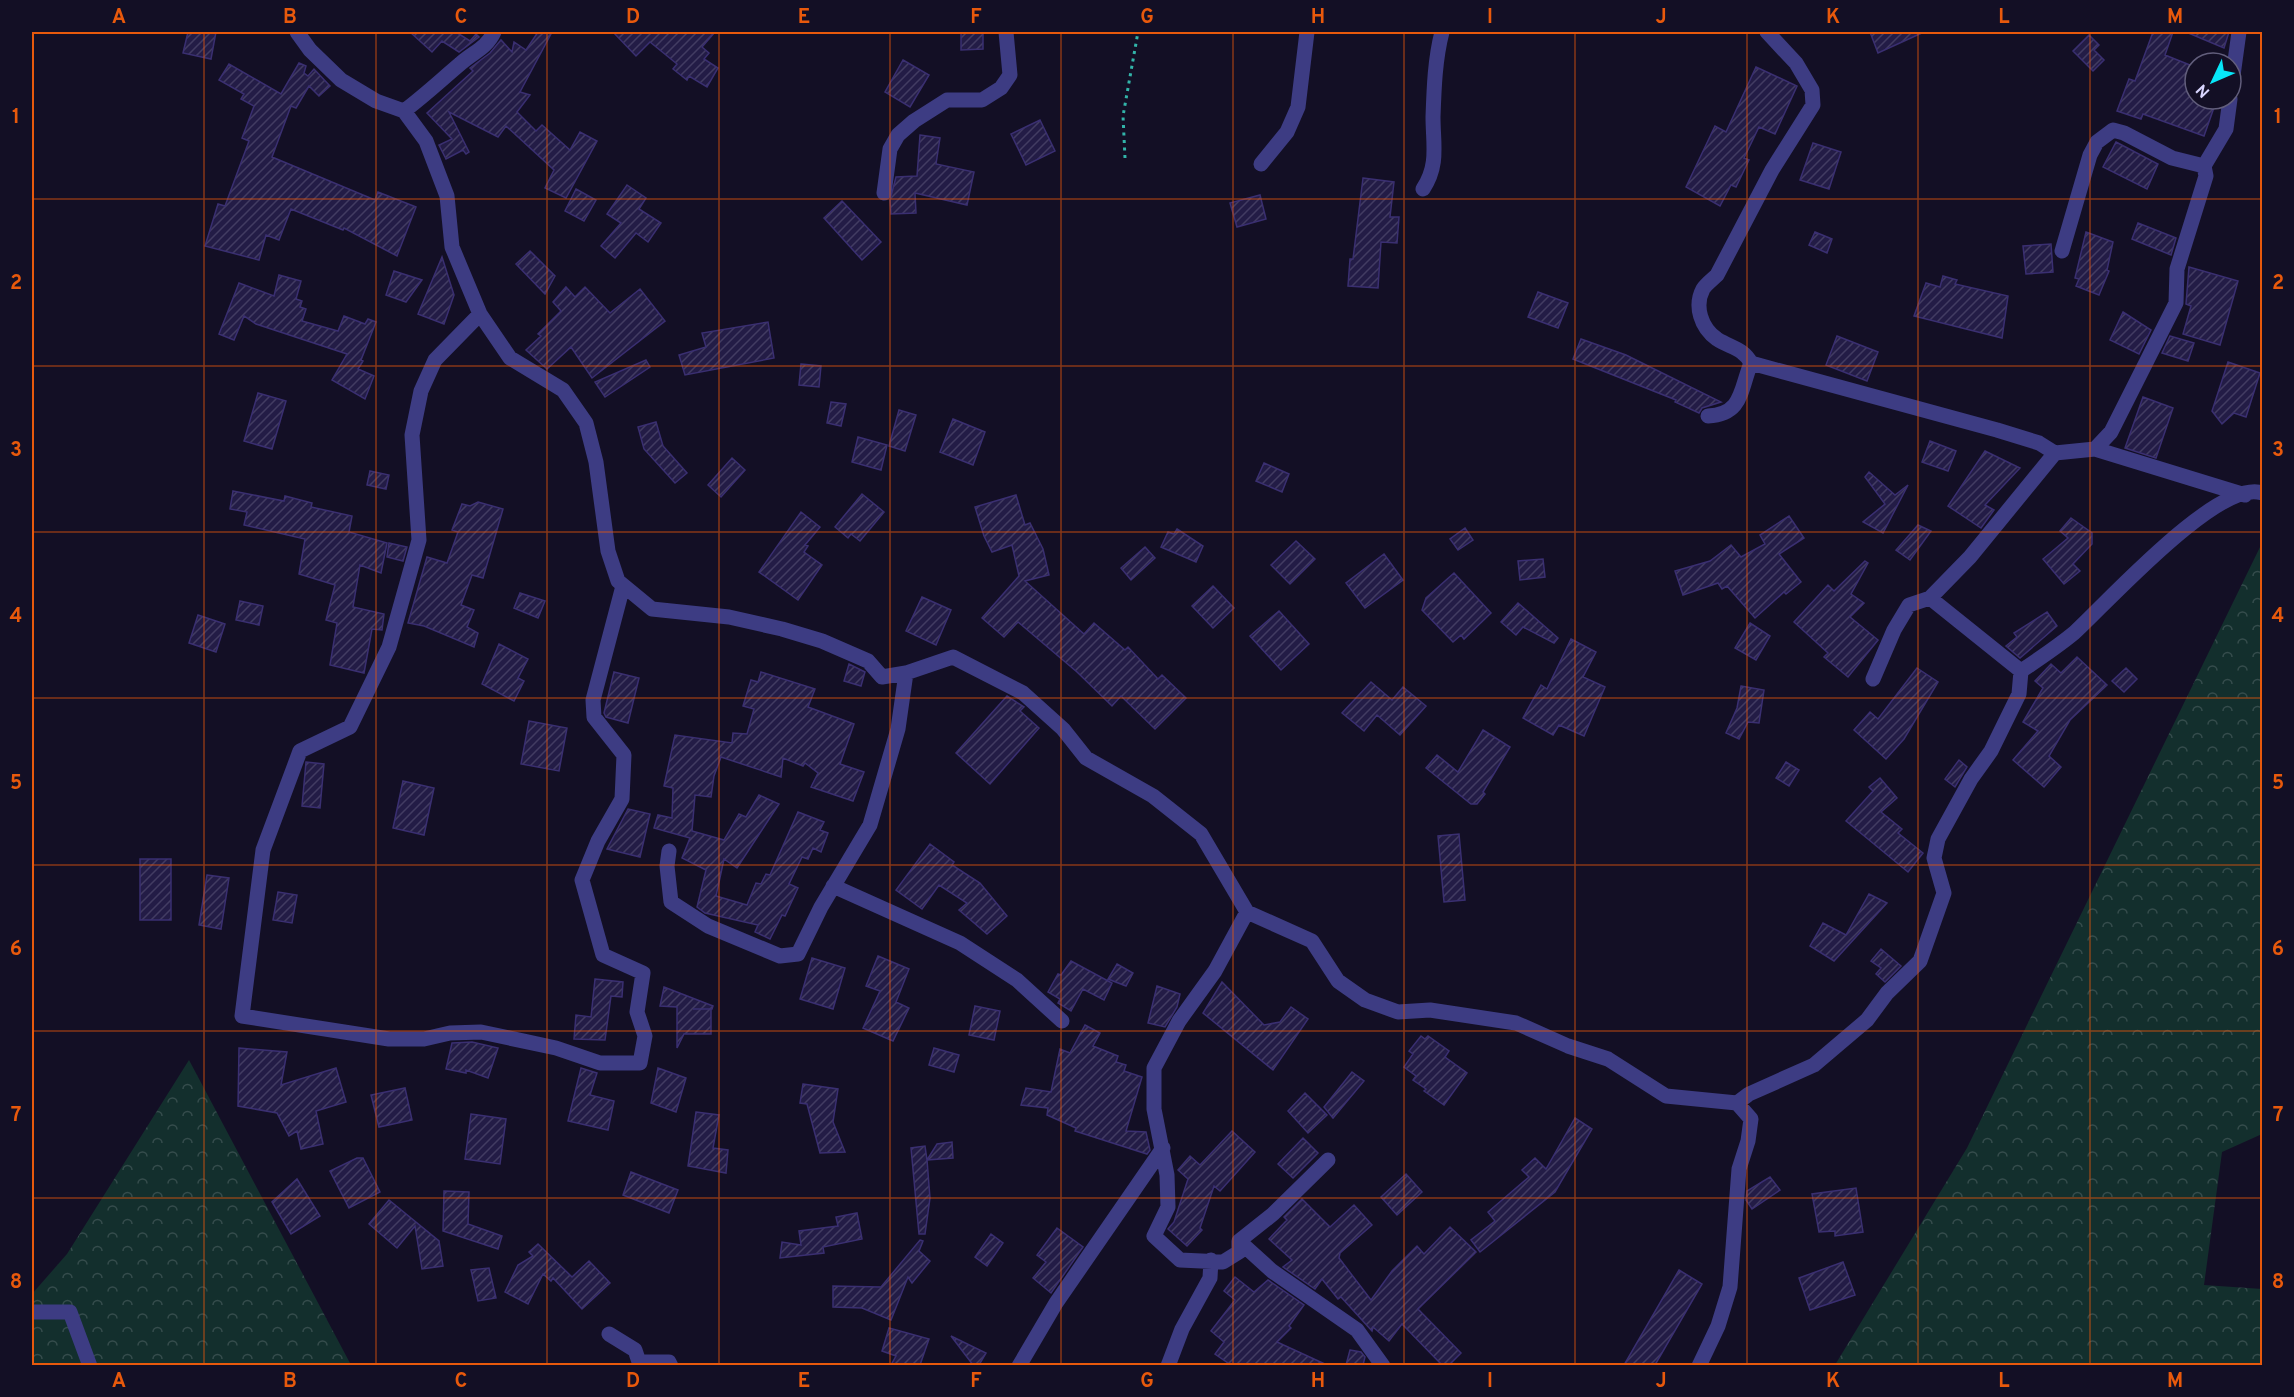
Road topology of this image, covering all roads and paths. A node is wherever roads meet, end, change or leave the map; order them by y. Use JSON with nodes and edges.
{"nodes":[{"id":1,"x":297,"y":32,"type":"edge"},
{"id":2,"x":494,"y":32,"type":"edge"},
{"id":3,"x":1006,"y":32,"type":"edge"},
{"id":4,"x":1138,"y":32,"type":"edge"},
{"id":5,"x":1307,"y":32,"type":"edge"},
{"id":6,"x":1442,"y":32,"type":"edge"},
{"id":7,"x":1767,"y":32,"type":"edge"},
{"id":8,"x":2240,"y":32,"type":"edge"},
{"id":9,"x":2237,"y":51,"type":"edge"},
{"id":10,"x":405,"y":111,"type":"junction"},
{"id":11,"x":2228,"y":111,"type":"edge"},
{"id":12,"x":1125,"y":158,"type":"dead end"},
{"id":13,"x":1261,"y":164,"type":"dead end"},
{"id":14,"x":2204,"y":166,"type":"junction"},
{"id":15,"x":1423,"y":189,"type":"dead end"},
{"id":16,"x":884,"y":193,"type":"dead end"},
{"id":17,"x":2062,"y":251,"type":"dead end"},
{"id":18,"x":480,"y":314,"type":"junction"},
{"id":19,"x":1751,"y":363,"type":"junction"},
{"id":20,"x":1708,"y":416,"type":"dead end"},
{"id":21,"x":2095,"y":449,"type":"junction"},
{"id":22,"x":2055,"y":453,"type":"junction"},
{"id":23,"x":2262,"y":494,"type":"edge"},
{"id":24,"x":2245,"y":495,"type":"junction"},
{"id":25,"x":623,"y":586,"type":"junction"},
{"id":26,"x":1930,"y":598,"type":"junction"},
{"id":27,"x":2021,"y":671,"type":"junction"},
{"id":28,"x":906,"y":673,"type":"junction"},
{"id":29,"x":1873,"y":679,"type":"dead end"},
{"id":30,"x":669,"y":851,"type":"dead end"},
{"id":31,"x":833,"y":886,"type":"junction"},
{"id":32,"x":1247,"y":912,"type":"junction"},
{"id":33,"x":1062,"y":1021,"type":"dead end"},
{"id":34,"x":1737,"y":1103,"type":"junction"},
{"id":35,"x":1163,"y":1148,"type":"junction"},
{"id":36,"x":1328,"y":1160,"type":"dead end"},
{"id":37,"x":1239,"y":1241,"type":"junction"},
{"id":38,"x":1211,"y":1260,"type":"junction"},
{"id":39,"x":32,"y":1312,"type":"edge"},
{"id":40,"x":609,"y":1334,"type":"dead end"},
{"id":41,"x":90,"y":1365,"type":"edge"},
{"id":42,"x":671,"y":1365,"type":"edge"},
{"id":43,"x":1018,"y":1365,"type":"edge"},
{"id":44,"x":1168,"y":1365,"type":"edge"},
{"id":45,"x":1383,"y":1365,"type":"edge"},
{"id":46,"x":1699,"y":1365,"type":"edge"}],
"edges":[{"from":1,"to":10,"type":"street"},
{"from":2,"to":10,"type":"street"},
{"from":3,"to":16,"type":"street"},
{"from":4,"to":12,"type":"path"},
{"from":5,"to":13,"type":"street"},
{"from":6,"to":15,"type":"street"},
{"from":7,"to":19,"type":"street"},
{"from":8,"to":9,"type":"street"},
{"from":10,"to":18,"type":"street"},
{"from":11,"to":14,"type":"street"},
{"from":14,"to":17,"type":"street"},
{"from":14,"to":21,"type":"street"},
{"from":18,"to":25,"type":"street"},
{"from":18,"to":25,"type":"street"},
{"from":19,"to":20,"type":"street"},
{"from":19,"to":22,"type":"street"},
{"from":21,"to":22,"type":"street"},
{"from":21,"to":24,"type":"street"},
{"from":22,"to":26,"type":"street"},
{"from":23,"to":24,"type":"street"},
{"from":24,"to":27,"type":"street"},
{"from":25,"to":28,"type":"street"},
{"from":26,"to":27,"type":"street"},
{"from":26,"to":29,"type":"street"},
{"from":27,"to":34,"type":"street"},
{"from":28,"to":31,"type":"street"},
{"from":28,"to":32,"type":"street"},
{"from":30,"to":31,"type":"street"},
{"from":31,"to":33,"type":"street"},
{"from":32,"to":34,"type":"street"},
{"from":32,"to":35,"type":"street"},
{"from":34,"to":46,"type":"street"},
{"from":35,"to":38,"type":"street"},
{"from":35,"to":43,"type":"street"},
{"from":36,"to":37,"type":"street"},
{"from":37,"to":38,"type":"street"},
{"from":37,"to":45,"type":"street"},
{"from":38,"to":44,"type":"street"},
{"from":39,"to":41,"type":"street"},
{"from":40,"to":42,"type":"street"}]}
